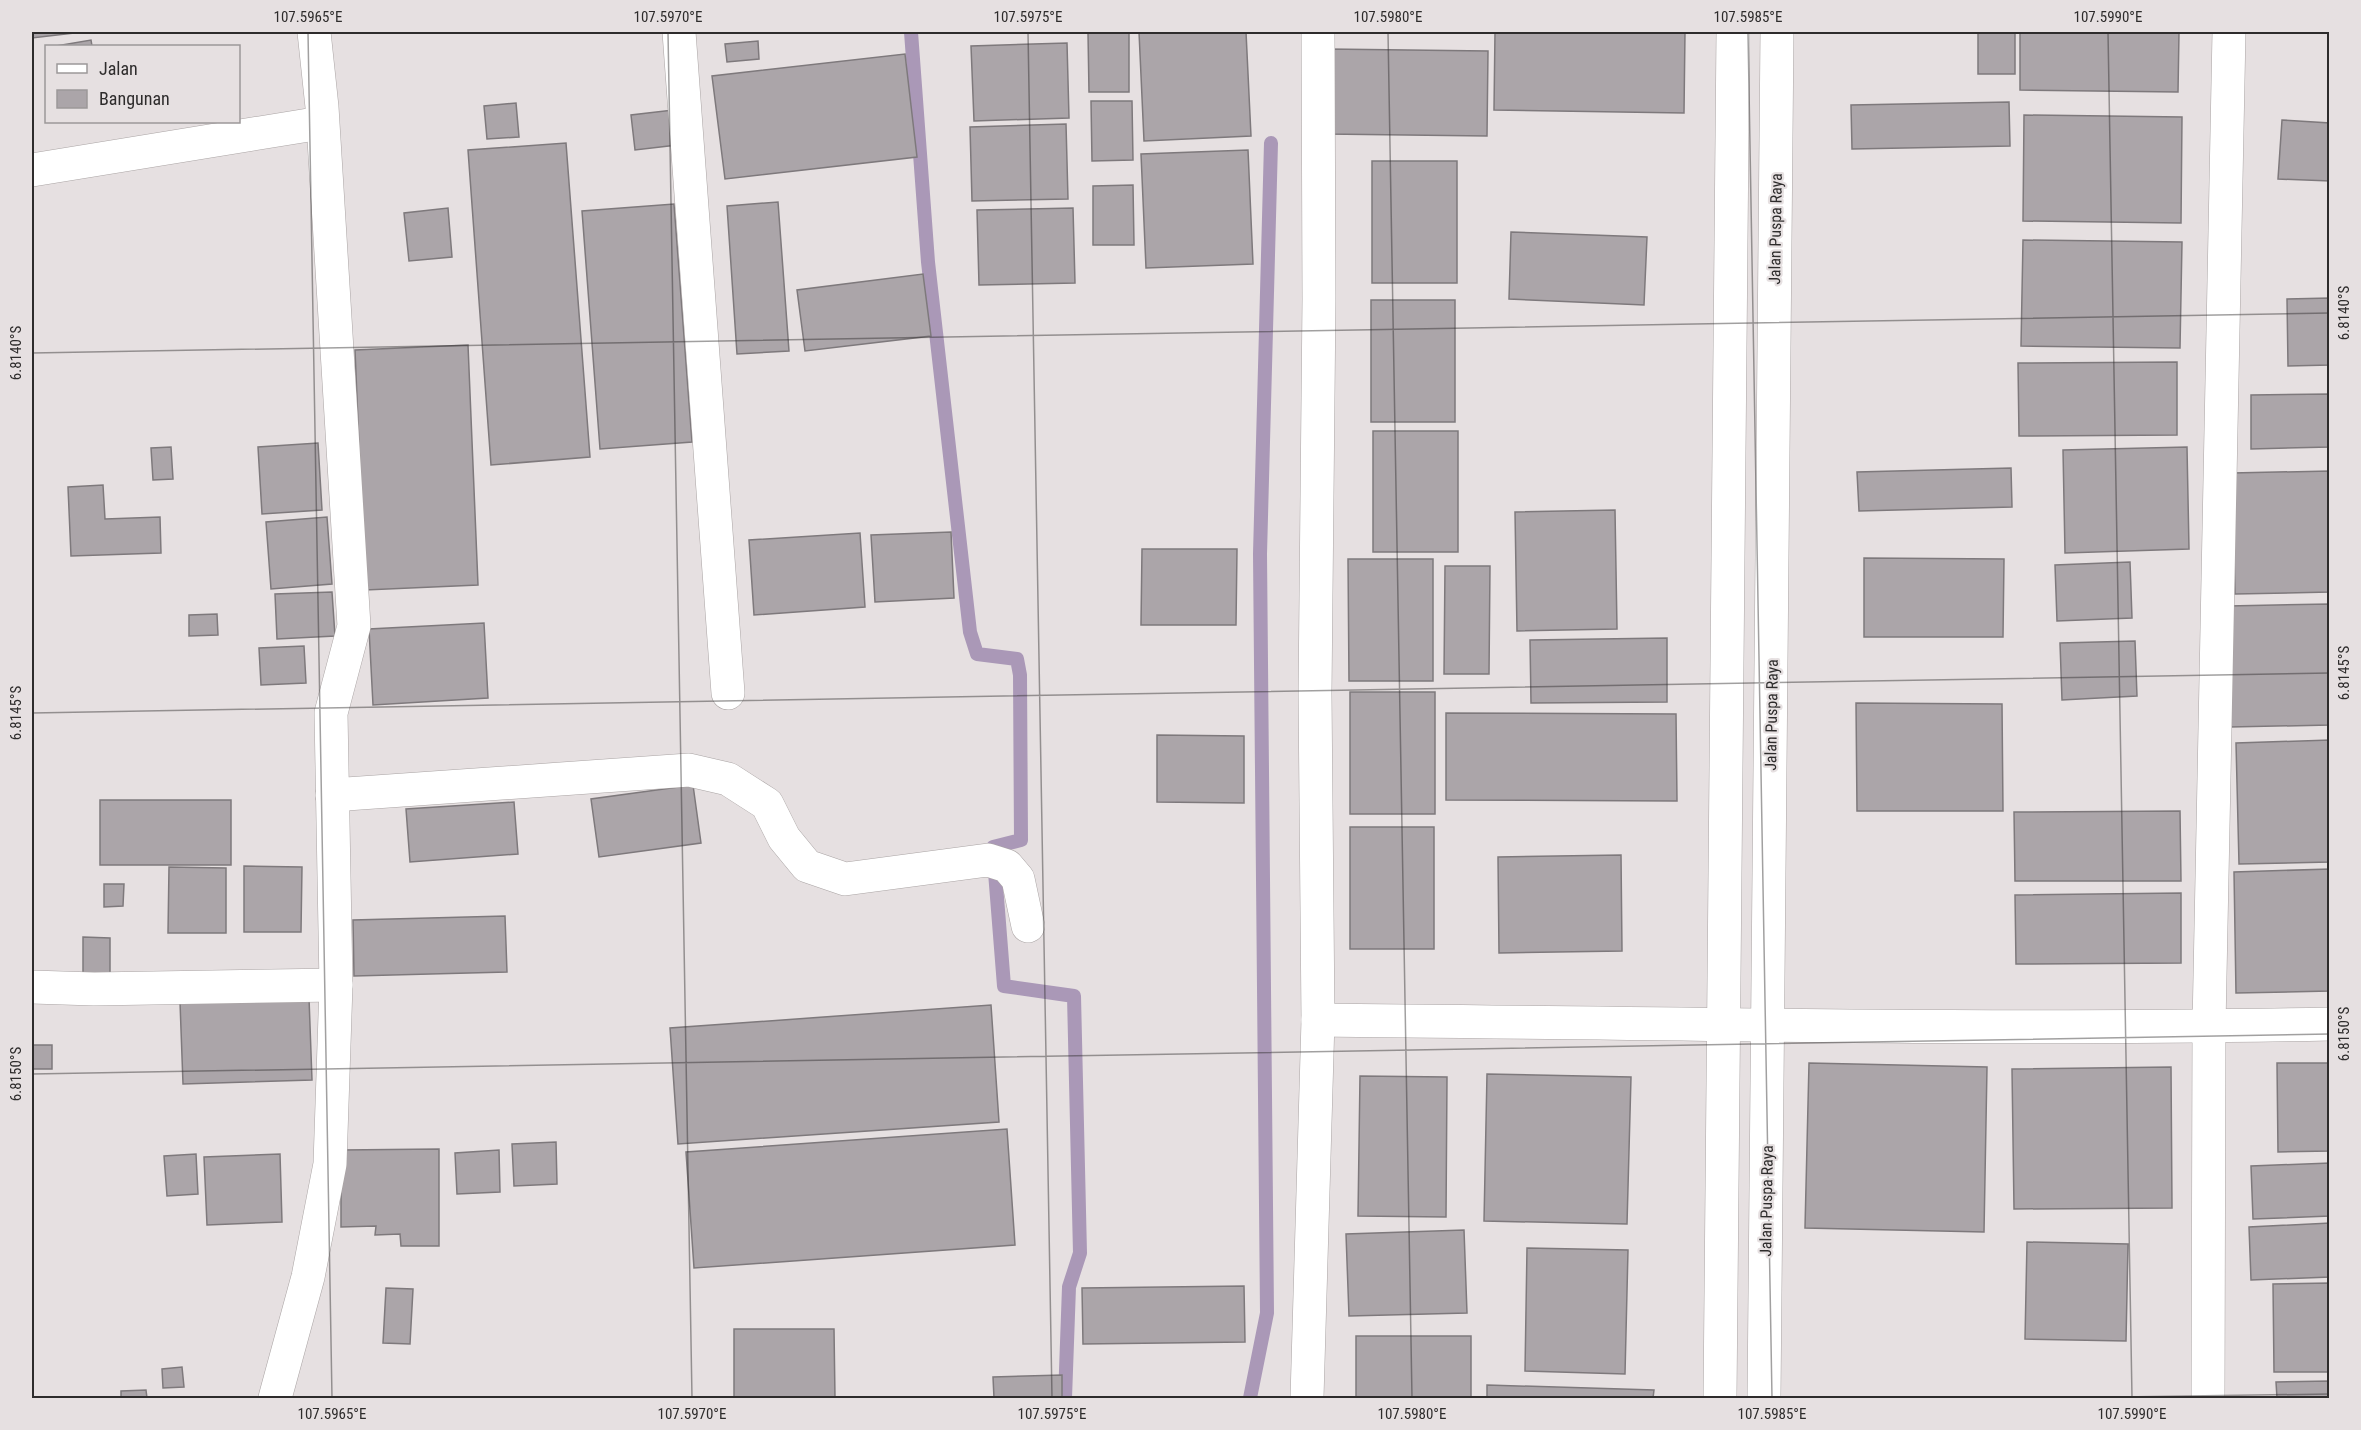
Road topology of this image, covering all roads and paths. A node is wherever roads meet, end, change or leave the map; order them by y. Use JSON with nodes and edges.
{"nodes":[{"id":1,"x":314,"y":32,"type":"edge"},
{"id":2,"x":679,"y":32,"type":"edge"},
{"id":3,"x":1318,"y":32,"type":"edge"},
{"id":4,"x":1733,"y":32,"type":"edge"},
{"id":5,"x":1777,"y":32,"type":"edge"},
{"id":6,"x":2229,"y":32,"type":"edge"},
{"id":7,"x":321,"y":123,"type":"junction"},
{"id":8,"x":32,"y":170,"type":"edge"},
{"id":9,"x":728,"y":693,"type":"dead end"},
{"id":10,"x":332,"y":795,"type":"junction"},
{"id":11,"x":1028,"y":926,"type":"dead end"},
{"id":12,"x":336,"y":986,"type":"junction"},
{"id":13,"x":32,"y":987,"type":"edge"},
{"id":14,"x":1318,"y":1020,"type":"junction"},
{"id":15,"x":1724,"y":1024,"type":"junction"},
{"id":16,"x":2330,"y":1024,"type":"edge"},
{"id":17,"x":1768,"y":1026,"type":"junction"},
{"id":18,"x":2209,"y":1026,"type":"junction"},
{"id":19,"x":275,"y":1398,"type":"edge"},
{"id":20,"x":1307,"y":1398,"type":"edge"},
{"id":21,"x":1720,"y":1398,"type":"edge"},
{"id":22,"x":1764,"y":1398,"type":"edge"},
{"id":23,"x":2208,"y":1398,"type":"edge"}],
"edges":[{"from":1,"to":7,"type":"street"},
{"from":2,"to":9,"type":"street"},
{"from":3,"to":14,"type":"street"},
{"from":4,"to":15,"type":"street"},
{"from":5,"to":17,"type":"street","name":"Jalan Puspa Raya"},
{"from":6,"to":18,"type":"street"},
{"from":7,"to":8,"type":"street"},
{"from":7,"to":10,"type":"street"},
{"from":10,"to":11,"type":"street"},
{"from":10,"to":12,"type":"street"},
{"from":12,"to":13,"type":"street"},
{"from":12,"to":19,"type":"street"},
{"from":14,"to":15,"type":"street"},
{"from":14,"to":20,"type":"street"},
{"from":15,"to":17,"type":"street"},
{"from":15,"to":21,"type":"street"},
{"from":16,"to":18,"type":"street"},
{"from":17,"to":18,"type":"street"},
{"from":17,"to":22,"type":"street","name":"Jalan Puspa Raya"},
{"from":18,"to":23,"type":"street"}]}
